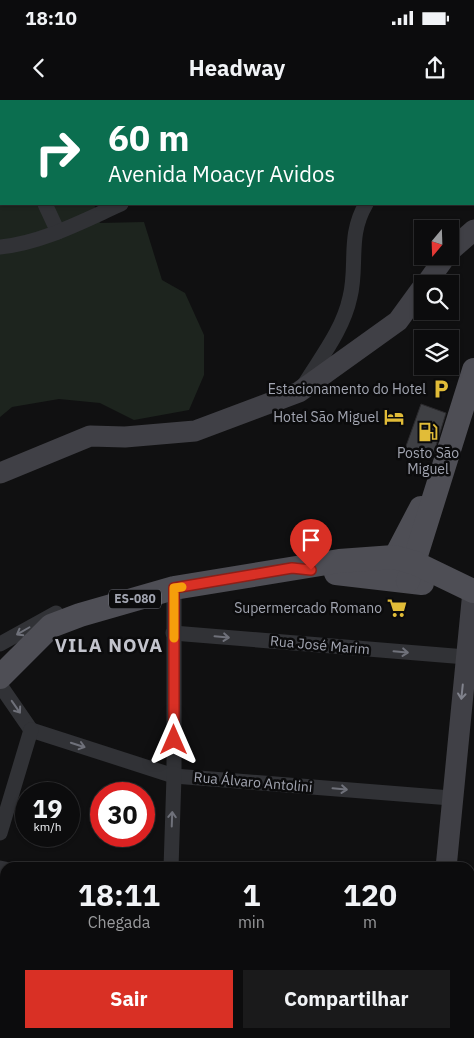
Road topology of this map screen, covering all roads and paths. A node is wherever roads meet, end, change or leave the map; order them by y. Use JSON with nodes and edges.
{"nodes":[{"id":1,"x":45,"y":205,"type":"edge"},
{"id":2,"x":119,"y":205,"type":"edge"},
{"id":3,"x":365,"y":205,"type":"edge"},
{"id":4,"x":474,"y":230,"type":"edge"},
{"id":5,"x":58,"y":232,"type":"junction"},
{"id":6,"x":459,"y":243,"type":"edge"},
{"id":7,"x":0,"y":247,"type":"edge"},
{"id":8,"x":414,"y":299,"type":"edge"},
{"id":9,"x":474,"y":370,"type":"edge"},
{"id":10,"x":299,"y":392,"type":"junction"},
{"id":11,"x":0,"y":473,"type":"edge"},
{"id":12,"x":401,"y":570,"type":"junction"},
{"id":13,"x":174,"y":588,"type":"junction"},
{"id":14,"x":473,"y":591,"type":"edge"},
{"id":15,"x":80,"y":615,"type":"junction"},
{"id":16,"x":174,"y":633,"type":"junction"},
{"id":17,"x":0,"y":644,"type":"edge"},
{"id":18,"x":30,"y":646,"type":"junction"},
{"id":19,"x":466,"y":657,"type":"junction"},
{"id":20,"x":0,"y":664,"type":"edge"},
{"id":21,"x":0,"y":677,"type":"edge"},
{"id":22,"x":0,"y":685,"type":"edge"},
{"id":23,"x":31,"y":730,"type":"junction"},
{"id":24,"x":174,"y":776,"type":"junction"},
{"id":25,"x":451,"y":798,"type":"junction"},
{"id":26,"x":0,"y":833,"type":"edge"},
{"id":27,"x":170,"y":862,"type":"edge"},
{"id":28,"x":446,"y":862,"type":"edge"}],
"edges":[{"from":1,"to":5,"type":"street"},
{"from":2,"to":5,"type":"street"},
{"from":3,"to":10,"type":"street"},
{"from":4,"to":6,"type":"street"},
{"from":5,"to":7,"type":"street"},
{"from":8,"to":10,"type":"street"},
{"from":9,"to":12,"type":"main road"},
{"from":10,"to":11,"type":"street"},
{"from":12,"to":13,"type":"main road","number":"ES-080"},
{"from":12,"to":14,"type":"main road"},
{"from":13,"to":15,"type":"main road","number":"ES-080"},
{"from":13,"to":16,"type":"street"},
{"from":14,"to":19,"type":"street"},
{"from":15,"to":17,"type":"street","one_way":true},
{"from":15,"to":18,"type":"main road","number":"ES-080"},
{"from":16,"to":19,"type":"street","name":"Rua José Marim","one_way":true},
{"from":16,"to":24,"type":"street"},
{"from":18,"to":20,"type":"main road"},
{"from":18,"to":21,"type":"main road","number":"ES-080"},
{"from":19,"to":25,"type":"street","one_way":true},
{"from":22,"to":23,"type":"street","one_way":true},
{"from":23,"to":24,"type":"street","name":"Rua Álvaro Antolini","one_way":true},
{"from":23,"to":26,"type":"street"},
{"from":24,"to":25,"type":"street","name":"Rua Álvaro Antolini","one_way":true},
{"from":27,"to":24,"type":"street","one_way":true},
{"from":25,"to":28,"type":"street"}]}
